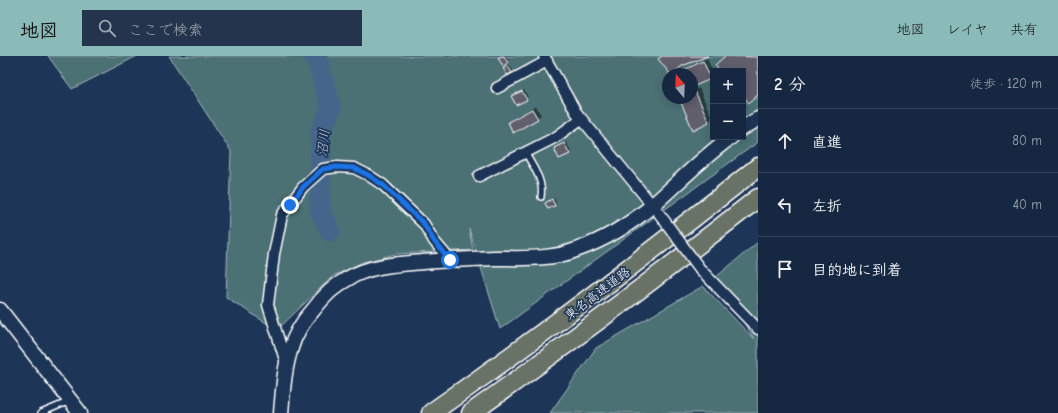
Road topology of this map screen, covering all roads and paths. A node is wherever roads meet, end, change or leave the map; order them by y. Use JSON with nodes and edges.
{"nodes":[{"id":1,"x":546,"y":58,"type":"edge"},
{"id":2,"x":497,"y":88,"type":"dead end"},
{"id":3,"x":581,"y":119,"type":"junction"},
{"id":4,"x":758,"y":119,"type":"edge"},
{"id":5,"x":746,"y":126,"type":"edge"},
{"id":6,"x":727,"y":140,"type":"edge"},
{"id":7,"x":525,"y":152,"type":"junction"},
{"id":8,"x":758,"y":167,"type":"edge"},
{"id":9,"x":479,"y":176,"type":"dead end"},
{"id":10,"x":541,"y":197,"type":"dead end"},
{"id":11,"x":758,"y":198,"type":"edge"},
{"id":12,"x":655,"y":209,"type":"junction"},
{"id":13,"x":450,"y":260,"type":"junction"},
{"id":14,"x":0,"y":310,"type":"edge"},
{"id":15,"x":758,"y":329,"type":"edge"},
{"id":16,"x":286,"y":364,"type":"junction"},
{"id":17,"x":71,"y":400,"type":"junction"},
{"id":18,"x":41,"y":413,"type":"edge"},
{"id":19,"x":80,"y":413,"type":"edge"},
{"id":20,"x":281,"y":413,"type":"edge"},
{"id":21,"x":431,"y":413,"type":"edge"},
{"id":22,"x":471,"y":413,"type":"edge"}],
"edges":[{"from":1,"to":2,"type":"street"},
{"from":1,"to":3,"type":"street"},
{"from":3,"to":7,"type":"street"},
{"from":3,"to":12,"type":"street"},
{"from":4,"to":5,"type":"street"},
{"from":6,"to":12,"type":"street"},
{"from":7,"to":9,"type":"street"},
{"from":7,"to":10,"type":"lane"},
{"from":8,"to":21,"type":"highway","name":"東名高速道路"},
{"from":11,"to":22,"type":"highway","name":"東名高速道路"},
{"from":12,"to":13,"type":"street"},
{"from":12,"to":15,"type":"street","bridge":true},
{"from":13,"to":16,"type":"street"},
{"from":13,"to":16,"type":"street"},
{"from":14,"to":17,"type":"street"},
{"from":16,"to":20,"type":"street"},
{"from":17,"to":18,"type":"lane"},
{"from":17,"to":19,"type":"street"}]}
